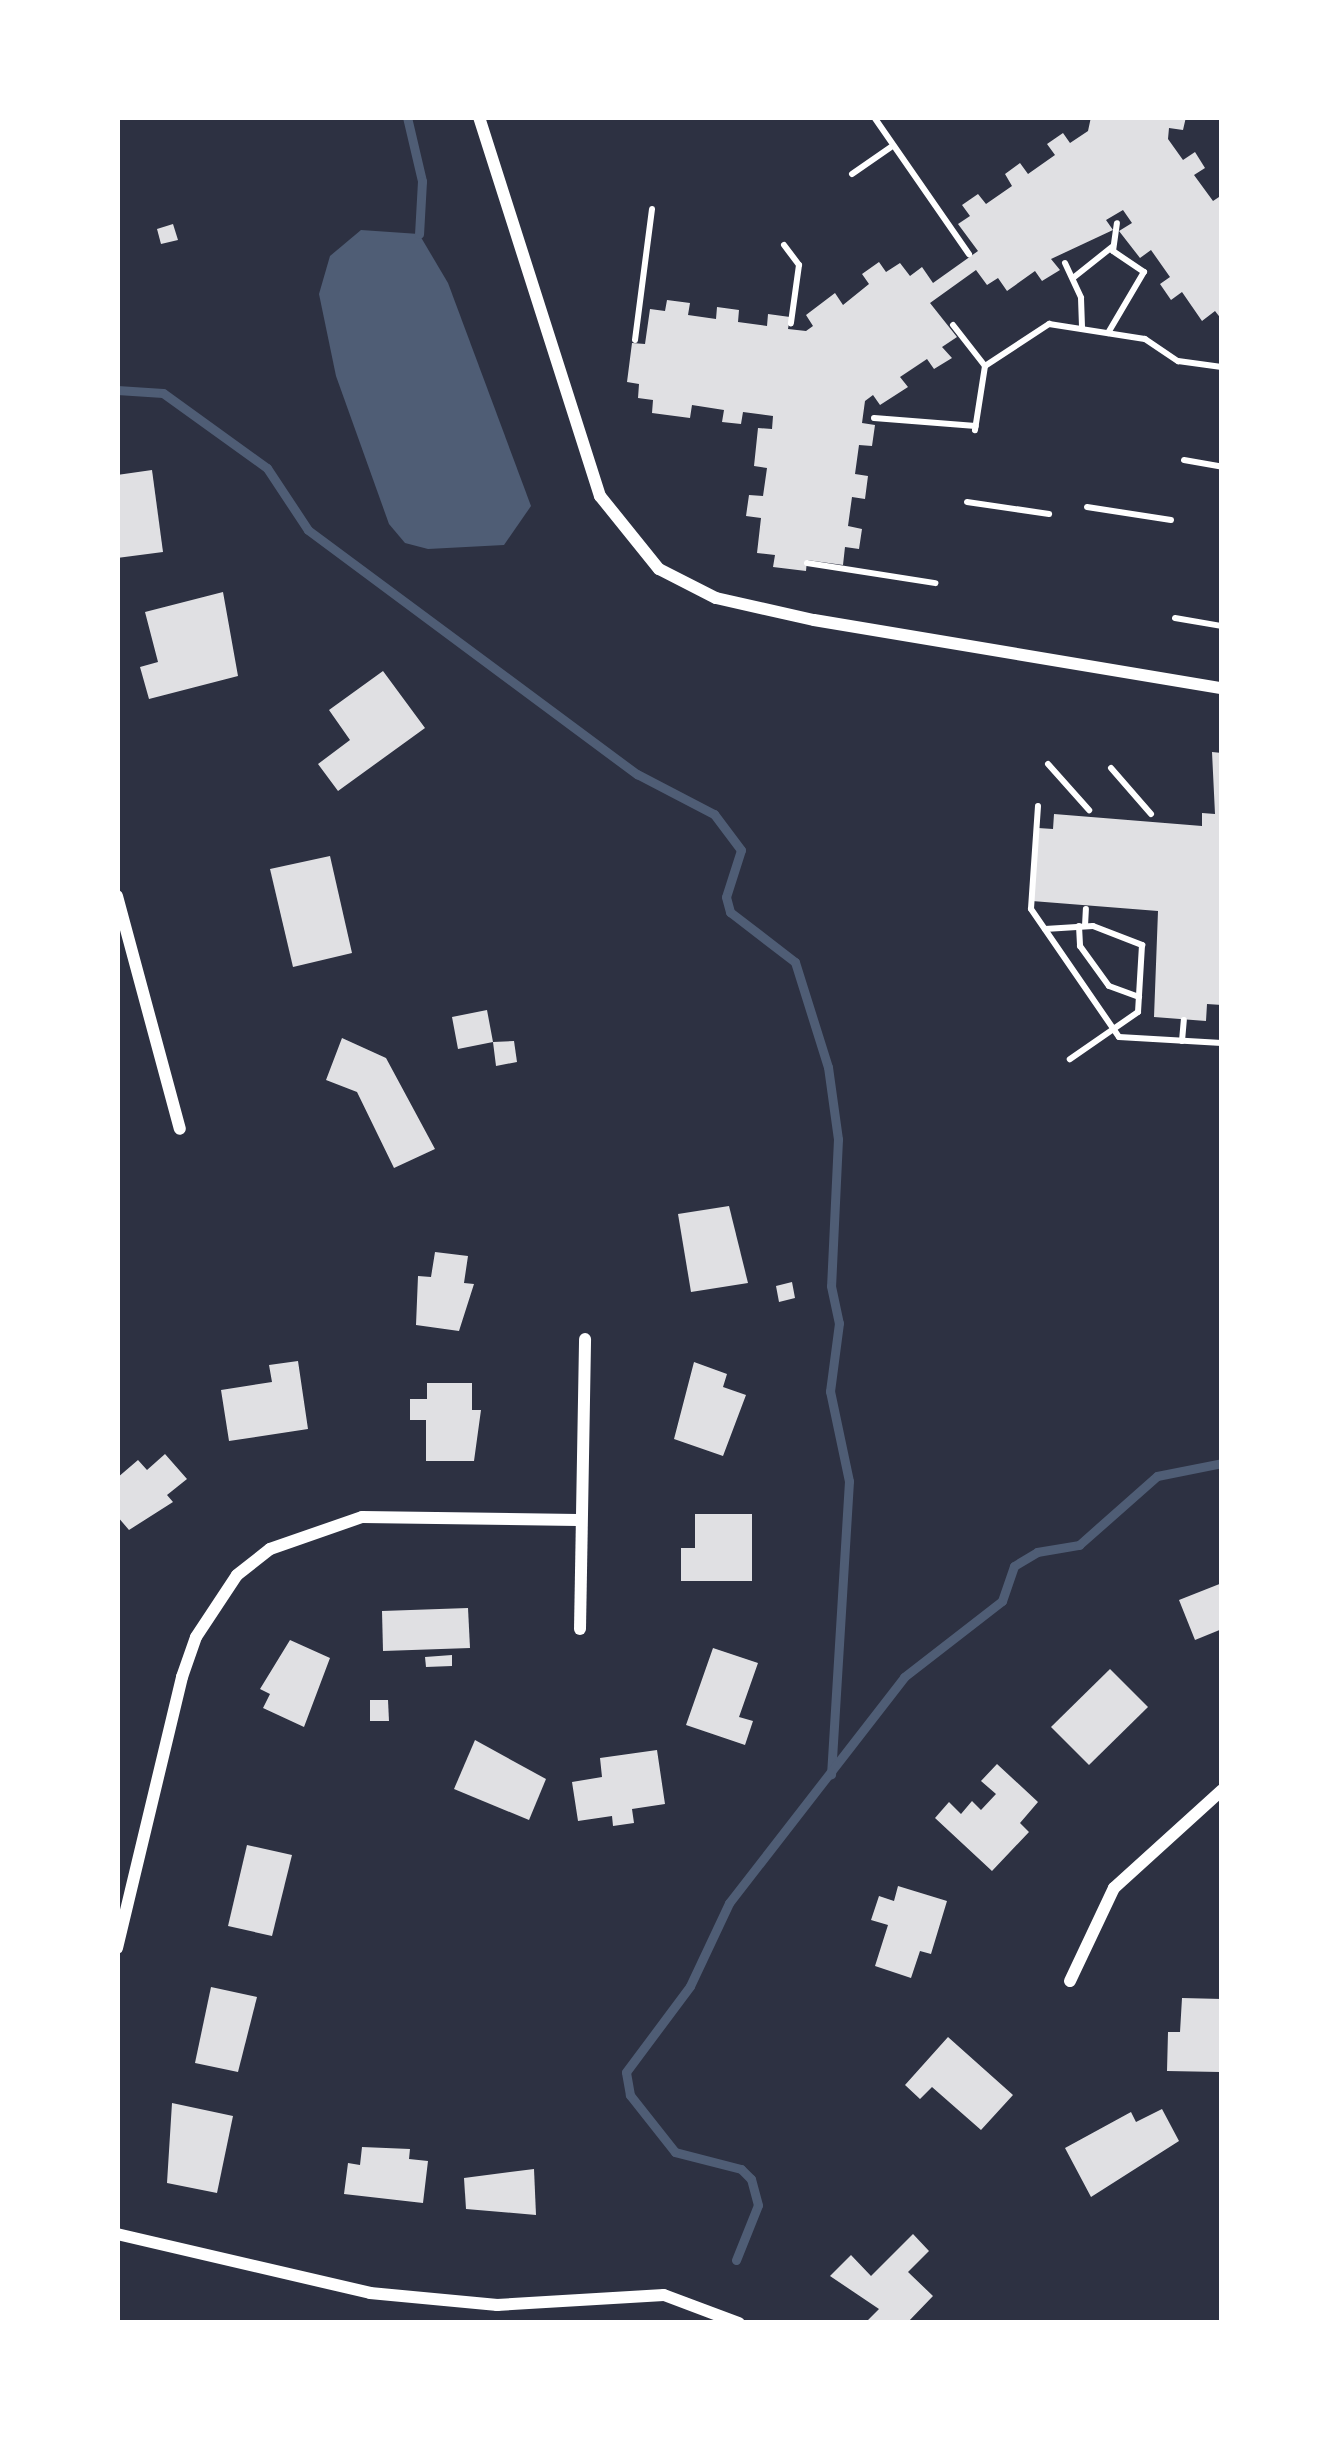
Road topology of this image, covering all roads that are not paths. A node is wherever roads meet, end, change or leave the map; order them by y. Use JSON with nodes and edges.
{"nodes":[{"id":1,"x":479,"y":117,"type":"edge"},
{"id":2,"x":1222,"y":688,"type":"edge"},
{"id":3,"x":117,"y":896,"type":"edge"},
{"id":4,"x":180,"y":1130,"type":"dead end"},
{"id":5,"x":585,"y":1339,"type":"dead end"},
{"id":6,"x":578,"y":1520,"type":"junction"},
{"id":7,"x":580,"y":1629,"type":"dead end"},
{"id":8,"x":1222,"y":1790,"type":"edge"},
{"id":9,"x":117,"y":1948,"type":"edge"},
{"id":10,"x":1070,"y":1981,"type":"dead end"},
{"id":11,"x":117,"y":2234,"type":"edge"},
{"id":12,"x":739,"y":2323,"type":"edge"}],
"edges":[{"from":1,"to":2,"type":"street"},
{"from":3,"to":4,"type":"street"},
{"from":5,"to":6,"type":"street"},
{"from":6,"to":7,"type":"street"},
{"from":6,"to":9,"type":"street"},
{"from":8,"to":10,"type":"street"},
{"from":11,"to":12,"type":"street"}]}
